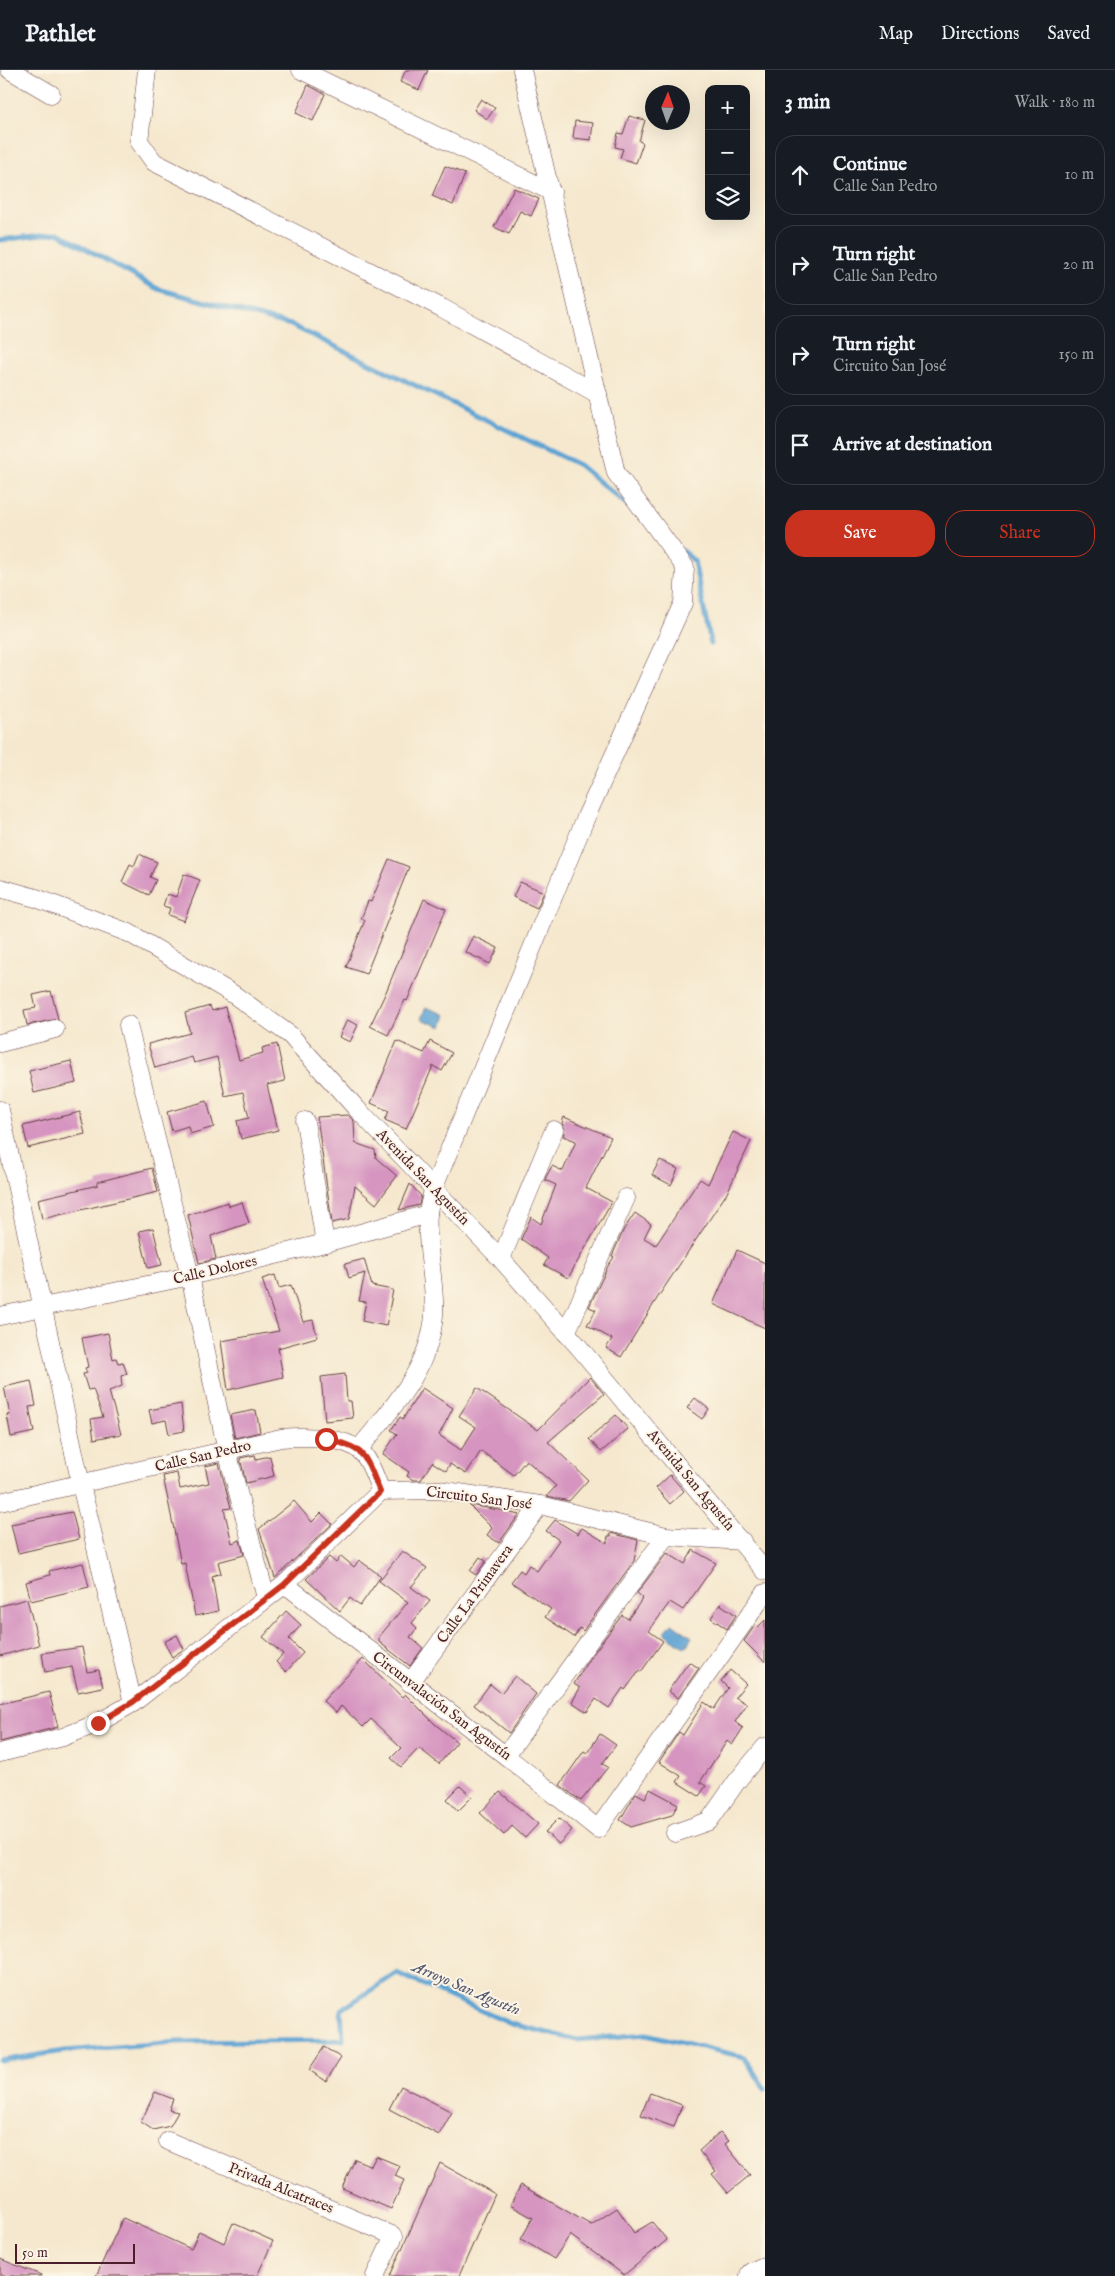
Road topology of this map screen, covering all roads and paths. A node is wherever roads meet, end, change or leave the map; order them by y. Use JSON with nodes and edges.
{"nodes":[{"id":1,"x":10,"y":70,"type":"edge"},
{"id":2,"x":148,"y":70,"type":"edge"},
{"id":3,"x":301,"y":70,"type":"edge"},
{"id":4,"x":522,"y":70,"type":"edge"},
{"id":5,"x":51,"y":94,"type":"dead end"},
{"id":6,"x":552,"y":192,"type":"junction"},
{"id":7,"x":598,"y":394,"type":"junction"},
{"id":8,"x":0,"y":888,"type":"edge"},
{"id":9,"x":128,"y":1025,"type":"dead end"},
{"id":10,"x":55,"y":1029,"type":"dead end"},
{"id":11,"x":0,"y":1043,"type":"edge"},
{"id":12,"x":0,"y":1110,"type":"edge"},
{"id":13,"x":305,"y":1121,"type":"dead end"},
{"id":14,"x":554,"y":1130,"type":"dead end"},
{"id":15,"x":434,"y":1187,"type":"junction"},
{"id":16,"x":626,"y":1198,"type":"dead end"},
{"id":17,"x":428,"y":1214,"type":"junction"},
{"id":18,"x":325,"y":1243,"type":"junction"},
{"id":19,"x":502,"y":1259,"type":"junction"},
{"id":20,"x":190,"y":1276,"type":"junction"},
{"id":21,"x":44,"y":1306,"type":"junction"},
{"id":22,"x":0,"y":1316,"type":"edge"},
{"id":23,"x":566,"y":1333,"type":"junction"},
{"id":24,"x":359,"y":1449,"type":"junction"},
{"id":25,"x":227,"y":1451,"type":"junction"},
{"id":26,"x":81,"y":1485,"type":"junction"},
{"id":27,"x":380,"y":1492,"type":"junction"},
{"id":28,"x":0,"y":1502,"type":"edge"},
{"id":29,"x":540,"y":1505,"type":"junction"},
{"id":30,"x":666,"y":1536,"type":"junction"},
{"id":31,"x":742,"y":1542,"type":"junction"},
{"id":32,"x":765,"y":1570,"type":"edge"},
{"id":33,"x":285,"y":1584,"type":"junction"},
{"id":34,"x":765,"y":1594,"type":"edge"},
{"id":35,"x":266,"y":1598,"type":"junction"},
{"id":36,"x":410,"y":1684,"type":"junction"},
{"id":37,"x":133,"y":1702,"type":"junction"},
{"id":38,"x":765,"y":1747,"type":"edge"},
{"id":39,"x":0,"y":1752,"type":"edge"},
{"id":40,"x":506,"y":1754,"type":"junction"},
{"id":41,"x":675,"y":1833,"type":"dead end"},
{"id":42,"x":168,"y":2141,"type":"dead end"},
{"id":43,"x":765,"y":2271,"type":"edge"},
{"id":44,"x":375,"y":2276,"type":"edge"},
{"id":45,"x":754,"y":2276,"type":"edge"}],
"edges":[{"from":1,"to":5,"type":"street"},
{"from":2,"to":7,"type":"street"},
{"from":3,"to":6,"type":"street"},
{"from":4,"to":6,"type":"street"},
{"from":6,"to":7,"type":"street"},
{"from":7,"to":15,"type":"street"},
{"from":8,"to":15,"type":"street","name":"Avenida San Agustín"},
{"from":9,"to":20,"type":"street"},
{"from":10,"to":11,"type":"street"},
{"from":12,"to":21,"type":"street"},
{"from":13,"to":18,"type":"street"},
{"from":14,"to":19,"type":"street"},
{"from":15,"to":17,"type":"street"},
{"from":15,"to":19,"type":"street","name":"Avenida San Agustín"},
{"from":16,"to":23,"type":"street"},
{"from":17,"to":18,"type":"street","name":"Calle Dolores"},
{"from":17,"to":24,"type":"street"},
{"from":18,"to":20,"type":"street","name":"Calle Dolores"},
{"from":19,"to":23,"type":"street","name":"Avenida San Agustín"},
{"from":20,"to":21,"type":"street","name":"Calle Dolores"},
{"from":20,"to":25,"type":"street"},
{"from":21,"to":22,"type":"street","name":"Calle Dolores"},
{"from":21,"to":26,"type":"street"},
{"from":23,"to":31,"type":"street","name":"Avenida San Agustín"},
{"from":24,"to":25,"type":"street","name":"Calle San Pedro"},
{"from":24,"to":27,"type":"street"},
{"from":25,"to":26,"type":"street","name":"Calle San Pedro"},
{"from":25,"to":35,"type":"street"},
{"from":26,"to":28,"type":"street","name":"Calle San Pedro"},
{"from":26,"to":37,"type":"street"},
{"from":27,"to":29,"type":"street","name":"Circuito San José"},
{"from":27,"to":33,"type":"street"},
{"from":29,"to":30,"type":"street","name":"Circuito San José"},
{"from":29,"to":36,"type":"street","name":"Calle La Primavera"},
{"from":30,"to":31,"type":"street","name":"Circuito San José"},
{"from":30,"to":40,"type":"street"},
{"from":31,"to":32,"type":"street","name":"Avenida San Agustín"},
{"from":33,"to":35,"type":"street"},
{"from":33,"to":36,"type":"street","name":"Circunvalación San Agustín"},
{"from":34,"to":40,"type":"street","name":"Circunvalación San Agustín"},
{"from":35,"to":37,"type":"street"},
{"from":36,"to":40,"type":"street","name":"Circunvalación San Agustín"},
{"from":37,"to":39,"type":"street"},
{"from":38,"to":41,"type":"street"},
{"from":42,"to":44,"type":"street","name":"Privada Alcatraces"},
{"from":43,"to":45,"type":"highway"}]}
